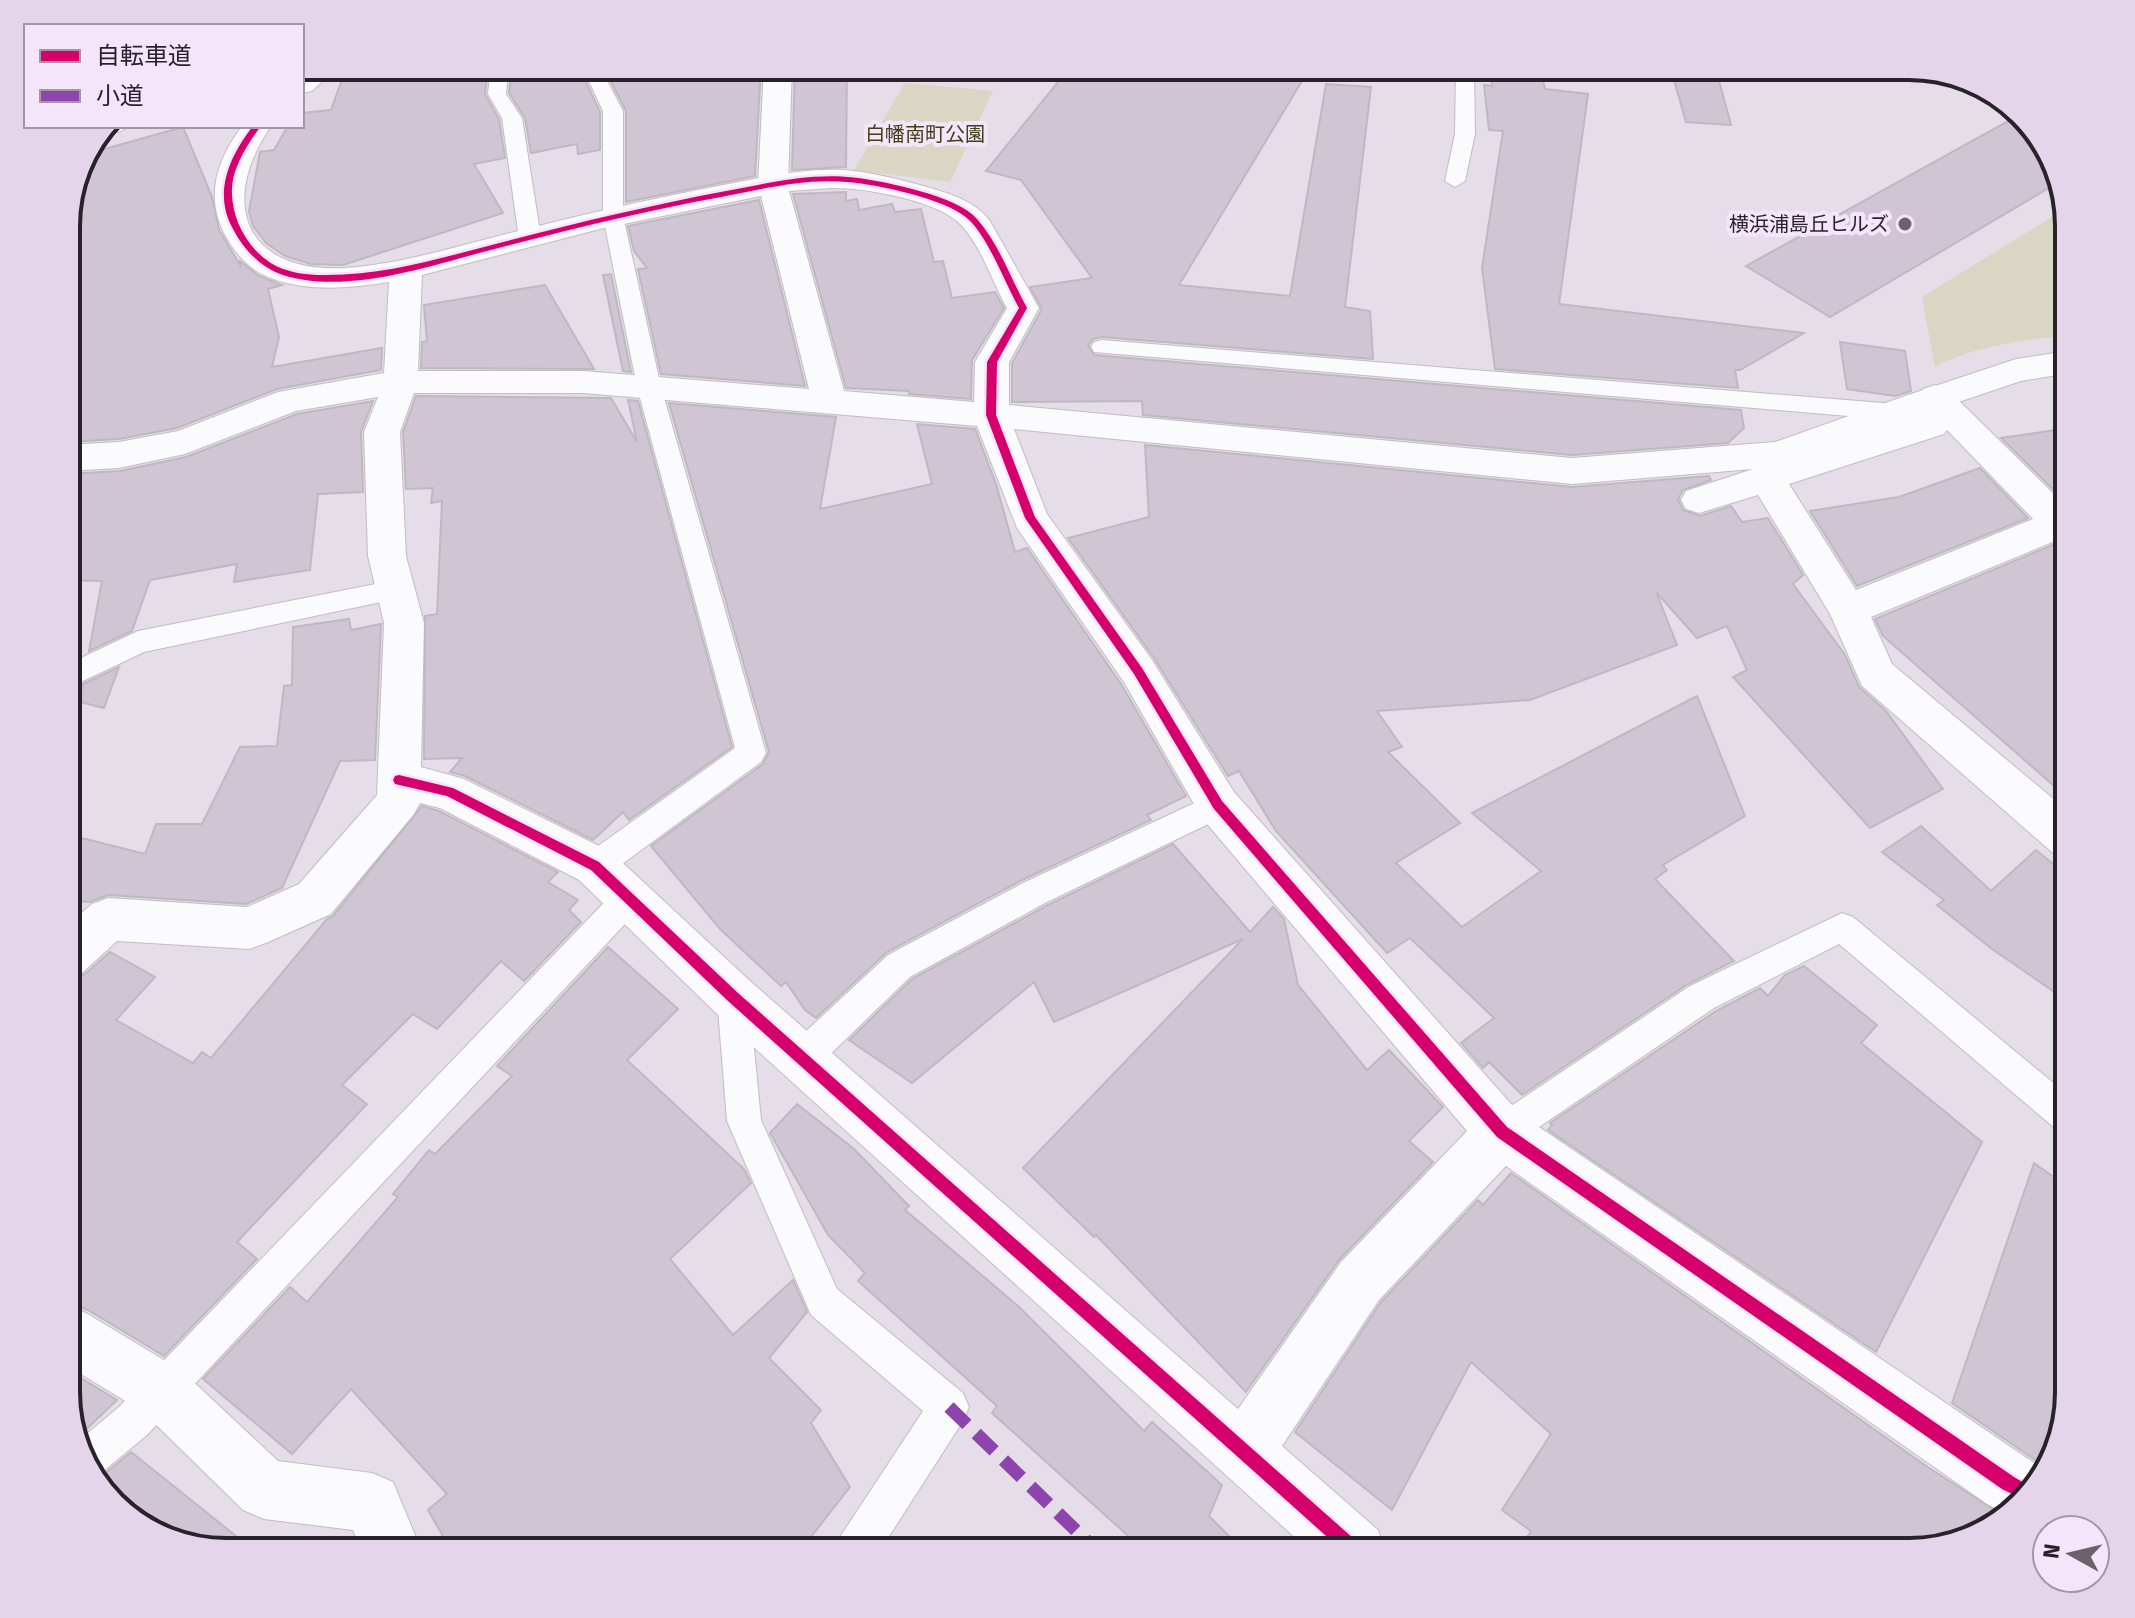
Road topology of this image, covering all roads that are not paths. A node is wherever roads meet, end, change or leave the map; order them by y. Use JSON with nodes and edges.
{"nodes":[{"id":1,"x":498,"y":80,"type":"edge"},
{"id":2,"x":598,"y":80,"type":"edge"},
{"id":3,"x":777,"y":80,"type":"edge"},
{"id":4,"x":1465,"y":80,"type":"edge"},
{"id":5,"x":255,"y":128,"type":"edge"},
{"id":6,"x":1455,"y":181,"type":"dead end"},
{"id":7,"x":773,"y":185,"type":"junction"},
{"id":8,"x":613,"y":216,"type":"junction"},
{"id":9,"x":530,"y":238,"type":"junction"},
{"id":10,"x":406,"y":270,"type":"junction"},
{"id":11,"x":1102,"y":347,"type":"dead end"},
{"id":12,"x":2055,"y":364,"type":"edge"},
{"id":13,"x":401,"y":382,"type":"junction"},
{"id":14,"x":649,"y":387,"type":"junction"},
{"id":15,"x":829,"y":401,"type":"junction"},
{"id":16,"x":1915,"y":405,"type":"junction"},
{"id":17,"x":991,"y":415,"type":"junction"},
{"id":18,"x":80,"y":457,"type":"edge"},
{"id":19,"x":1766,"y":478,"type":"junction"},
{"id":20,"x":1699,"y":500,"type":"dead end"},
{"id":21,"x":2055,"y":521,"type":"edge"},
{"id":22,"x":2055,"y":531,"type":"edge"},
{"id":23,"x":396,"y":590,"type":"junction"},
{"id":24,"x":1848,"y":610,"type":"junction"},
{"id":25,"x":80,"y":671,"type":"edge"},
{"id":26,"x":399,"y":780,"type":"junction"},
{"id":27,"x":1218,"y":805,"type":"junction"},
{"id":28,"x":2055,"y":827,"type":"edge"},
{"id":29,"x":612,"y":882,"type":"junction"},
{"id":30,"x":80,"y":944,"type":"edge"},
{"id":31,"x":733,"y":997,"type":"junction"},
{"id":32,"x":802,"y":1058,"type":"junction"},
{"id":33,"x":2055,"y":1106,"type":"edge"},
{"id":34,"x":1502,"y":1132,"type":"junction"},
{"id":35,"x":80,"y":1341,"type":"edge"},
{"id":36,"x":162,"y":1391,"type":"junction"},
{"id":37,"x":1244,"y":1451,"type":"junction"},
{"id":38,"x":94,"y":1454,"type":"edge"},
{"id":39,"x":2019,"y":1488,"type":"edge"},
{"id":40,"x":386,"y":1538,"type":"edge"},
{"id":41,"x":864,"y":1538,"type":"edge"},
{"id":42,"x":1340,"y":1538,"type":"edge"}],
"edges":[{"from":1,"to":9,"type":"lane"},
{"from":2,"to":8,"type":"lane"},
{"from":3,"to":7,"type":"street"},
{"from":4,"to":6,"type":"lane"},
{"from":5,"to":10,"type":"street"},
{"from":7,"to":8,"type":"street"},
{"from":7,"to":15,"type":"street"},
{"from":7,"to":17,"type":"street"},
{"from":8,"to":9,"type":"street"},
{"from":8,"to":14,"type":"lane"},
{"from":9,"to":10,"type":"street"},
{"from":10,"to":13,"type":"street"},
{"from":11,"to":16,"type":"lane"},
{"from":12,"to":16,"type":"street"},
{"from":13,"to":14,"type":"street"},
{"from":13,"to":18,"type":"street"},
{"from":13,"to":23,"type":"street"},
{"from":14,"to":15,"type":"street"},
{"from":14,"to":29,"type":"lane"},
{"from":15,"to":17,"type":"street"},
{"from":16,"to":17,"type":"street"},
{"from":16,"to":19,"type":"street"},
{"from":16,"to":21,"type":"street"},
{"from":17,"to":27,"type":"street"},
{"from":19,"to":20,"type":"street"},
{"from":19,"to":24,"type":"street"},
{"from":22,"to":24,"type":"street"},
{"from":23,"to":25,"type":"lane"},
{"from":23,"to":26,"type":"street"},
{"from":24,"to":28,"type":"street"},
{"from":26,"to":29,"type":"street"},
{"from":26,"to":30,"type":"street"},
{"from":27,"to":32,"type":"lane"},
{"from":27,"to":34,"type":"street"},
{"from":29,"to":31,"type":"street"},
{"from":29,"to":36,"type":"lane"},
{"from":31,"to":32,"type":"street"},
{"from":31,"to":41,"type":"lane"},
{"from":32,"to":37,"type":"street"},
{"from":33,"to":34,"type":"lane"},
{"from":34,"to":37,"type":"street"},
{"from":34,"to":39,"type":"street"},
{"from":35,"to":36,"type":"street"},
{"from":36,"to":38,"type":"lane"},
{"from":36,"to":40,"type":"street"},
{"from":37,"to":42,"type":"street"}]}
